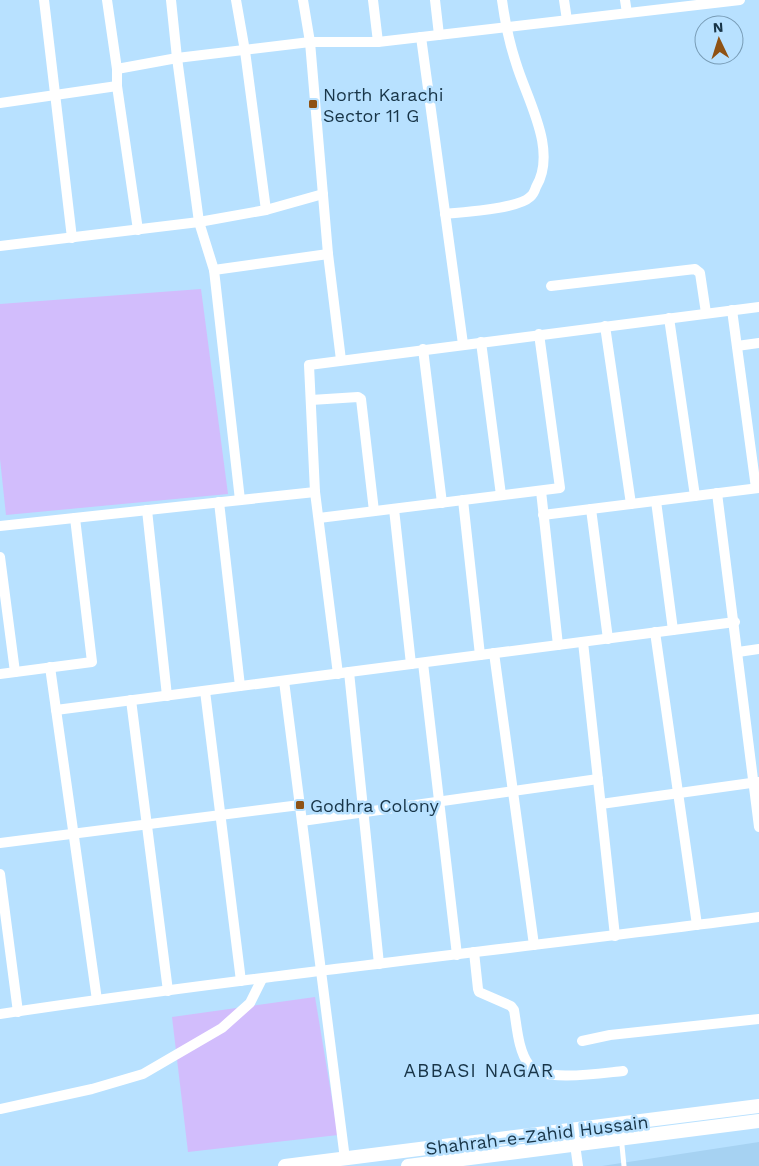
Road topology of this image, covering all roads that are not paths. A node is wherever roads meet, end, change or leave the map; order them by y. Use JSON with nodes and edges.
{"nodes":[{"id":1,"x":44,"y":0,"type":"edge"},
{"id":2,"x":108,"y":0,"type":"edge"},
{"id":3,"x":171,"y":0,"type":"edge"},
{"id":4,"x":236,"y":0,"type":"edge"},
{"id":5,"x":303,"y":0,"type":"edge"},
{"id":6,"x":373,"y":0,"type":"edge"},
{"id":7,"x":435,"y":0,"type":"edge"},
{"id":8,"x":502,"y":0,"type":"edge"},
{"id":9,"x":564,"y":0,"type":"edge"},
{"id":10,"x":625,"y":0,"type":"edge"},
{"id":11,"x":740,"y":0,"type":"edge"},
{"id":12,"x":689,"y":3,"type":"edge"},
{"id":13,"x":627,"y":13,"type":"junction"},
{"id":14,"x":567,"y":20,"type":"junction"},
{"id":15,"x":506,"y":27,"type":"junction"},
{"id":16,"x":439,"y":35,"type":"junction"},
{"id":17,"x":421,"y":37,"type":"junction"},
{"id":18,"x":310,"y":42,"type":"junction"},
{"id":19,"x":378,"y":42,"type":"junction"},
{"id":20,"x":245,"y":50,"type":"junction"},
{"id":21,"x":177,"y":58,"type":"junction"},
{"id":22,"x":117,"y":69,"type":"junction"},
{"id":23,"x":117,"y":86,"type":"junction"},
{"id":24,"x":56,"y":95,"type":"junction"},
{"id":25,"x":0,"y":103,"type":"edge"},
{"id":26,"x":323,"y":194,"type":"junction"},
{"id":27,"x":266,"y":210,"type":"junction"},
{"id":28,"x":445,"y":214,"type":"junction"},
{"id":29,"x":199,"y":222,"type":"junction"},
{"id":30,"x":138,"y":230,"type":"junction"},
{"id":31,"x":72,"y":238,"type":"junction"},
{"id":32,"x":0,"y":246,"type":"edge"},
{"id":33,"x":328,"y":254,"type":"junction"},
{"id":34,"x":214,"y":270,"type":"junction"},
{"id":35,"x":551,"y":286,"type":"dead end"},
{"id":36,"x":759,"y":307,"type":"edge"},
{"id":37,"x":732,"y":310,"type":"junction"},
{"id":38,"x":706,"y":313,"type":"junction"},
{"id":39,"x":669,"y":318,"type":"junction"},
{"id":40,"x":606,"y":326,"type":"junction"},
{"id":41,"x":539,"y":334,"type":"junction"},
{"id":42,"x":481,"y":342,"type":"junction"},
{"id":43,"x":759,"y":343,"type":"edge"},
{"id":44,"x":463,"y":344,"type":"junction"},
{"id":45,"x":737,"y":346,"type":"junction"},
{"id":46,"x":423,"y":349,"type":"junction"},
{"id":47,"x":341,"y":360,"type":"junction"},
{"id":48,"x":311,"y":400,"type":"junction"},
{"id":49,"x":758,"y":488,"type":"edge"},
{"id":50,"x":541,"y":491,"type":"junction"},
{"id":51,"x":315,"y":492,"type":"junction"},
{"id":52,"x":717,"y":493,"type":"junction"},
{"id":53,"x":502,"y":496,"type":"junction"},
{"id":54,"x":695,"y":496,"type":"junction"},
{"id":55,"x":240,"y":500,"type":"junction"},
{"id":56,"x":463,"y":500,"type":"junction"},
{"id":57,"x":656,"y":501,"type":"junction"},
{"id":58,"x":219,"y":502,"type":"junction"},
{"id":59,"x":442,"y":503,"type":"junction"},
{"id":60,"x":630,"y":504,"type":"junction"},
{"id":61,"x":394,"y":509,"type":"junction"},
{"id":62,"x":591,"y":509,"type":"junction"},
{"id":63,"x":147,"y":510,"type":"junction"},
{"id":64,"x":374,"y":511,"type":"junction"},
{"id":65,"x":543,"y":516,"type":"junction"},
{"id":66,"x":75,"y":518,"type":"junction"},
{"id":67,"x":319,"y":518,"type":"junction"},
{"id":68,"x":0,"y":526,"type":"edge"},
{"id":69,"x":0,"y":557,"type":"edge"},
{"id":70,"x":734,"y":622,"type":"junction"},
{"id":71,"x":673,"y":630,"type":"junction"},
{"id":72,"x":655,"y":632,"type":"junction"},
{"id":73,"x":608,"y":639,"type":"junction"},
{"id":74,"x":584,"y":642,"type":"junction"},
{"id":75,"x":558,"y":645,"type":"junction"},
{"id":76,"x":759,"y":649,"type":"edge"},
{"id":77,"x":738,"y":652,"type":"junction"},
{"id":78,"x":494,"y":653,"type":"junction"},
{"id":79,"x":480,"y":655,"type":"junction"},
{"id":80,"x":423,"y":662,"type":"junction"},
{"id":81,"x":411,"y":664,"type":"junction"},
{"id":82,"x":50,"y":667,"type":"junction"},
{"id":83,"x":15,"y":672,"type":"junction"},
{"id":84,"x":343,"y":673,"type":"junction"},
{"id":85,"x":0,"y":674,"type":"edge"},
{"id":86,"x":284,"y":680,"type":"junction"},
{"id":87,"x":240,"y":686,"type":"junction"},
{"id":88,"x":205,"y":691,"type":"junction"},
{"id":89,"x":168,"y":696,"type":"junction"},
{"id":90,"x":131,"y":700,"type":"junction"},
{"id":91,"x":56,"y":710,"type":"junction"},
{"id":92,"x":598,"y":779,"type":"junction"},
{"id":93,"x":756,"y":783,"type":"edge"},
{"id":94,"x":513,"y":791,"type":"junction"},
{"id":95,"x":678,"y":793,"type":"junction"},
{"id":96,"x":440,"y":802,"type":"junction"},
{"id":97,"x":601,"y":804,"type":"junction"},
{"id":98,"x":300,"y":805,"type":"junction"},
{"id":99,"x":363,"y":813,"type":"junction"},
{"id":100,"x":220,"y":815,"type":"junction"},
{"id":101,"x":302,"y":821,"type":"junction"},
{"id":102,"x":147,"y":825,"type":"junction"},
{"id":103,"x":759,"y":827,"type":"edge"},
{"id":104,"x":74,"y":834,"type":"junction"},
{"id":105,"x":0,"y":843,"type":"edge"},
{"id":106,"x":0,"y":874,"type":"edge"},
{"id":107,"x":759,"y":916,"type":"edge"},
{"id":108,"x":697,"y":925,"type":"junction"},
{"id":109,"x":615,"y":936,"type":"junction"},
{"id":110,"x":534,"y":945,"type":"junction"},
{"id":111,"x":474,"y":952,"type":"junction"},
{"id":112,"x":457,"y":955,"type":"junction"},
{"id":113,"x":379,"y":964,"type":"junction"},
{"id":114,"x":320,"y":971,"type":"junction"},
{"id":115,"x":262,"y":979,"type":"junction"},
{"id":116,"x":241,"y":981,"type":"junction"},
{"id":117,"x":168,"y":990,"type":"junction"},
{"id":118,"x":97,"y":1000,"type":"junction"},
{"id":119,"x":18,"y":1012,"type":"junction"},
{"id":120,"x":0,"y":1014,"type":"edge"},
{"id":121,"x":759,"y":1019,"type":"edge"},
{"id":122,"x":582,"y":1041,"type":"dead end"},
{"id":123,"x":622,"y":1072,"type":"dead end"},
{"id":124,"x":759,"y":1106,"type":"edge"},
{"id":125,"x":0,"y":1109,"type":"edge"},
{"id":126,"x":759,"y":1121,"type":"edge"},
{"id":127,"x":620,"y":1131,"type":"junction"},
{"id":128,"x":574,"y":1137,"type":"junction"},
{"id":129,"x":345,"y":1159,"type":"junction"},
{"id":130,"x":285,"y":1166,"type":"edge"},
{"id":131,"x":408,"y":1166,"type":"edge"},
{"id":132,"x":578,"y":1166,"type":"edge"},
{"id":133,"x":624,"y":1166,"type":"edge"}],
"edges":[{"from":1,"to":24,"type":"street"},
{"from":2,"to":22,"type":"street"},
{"from":3,"to":21,"type":"street"},
{"from":4,"to":20,"type":"street"},
{"from":5,"to":18,"type":"street"},
{"from":6,"to":19,"type":"street"},
{"from":7,"to":16,"type":"street"},
{"from":8,"to":15,"type":"street"},
{"from":9,"to":14,"type":"street"},
{"from":10,"to":13,"type":"street"},
{"from":11,"to":12,"type":"street"},
{"from":12,"to":13,"type":"street"},
{"from":13,"to":14,"type":"street"},
{"from":14,"to":15,"type":"street"},
{"from":15,"to":16,"type":"street"},
{"from":15,"to":28,"type":"street"},
{"from":16,"to":17,"type":"street"},
{"from":17,"to":19,"type":"street"},
{"from":17,"to":28,"type":"street"},
{"from":18,"to":19,"type":"street"},
{"from":18,"to":20,"type":"street"},
{"from":18,"to":26,"type":"street"},
{"from":20,"to":21,"type":"street"},
{"from":20,"to":27,"type":"street"},
{"from":21,"to":22,"type":"street"},
{"from":21,"to":29,"type":"street"},
{"from":22,"to":23,"type":"street"},
{"from":23,"to":24,"type":"street"},
{"from":23,"to":30,"type":"street"},
{"from":24,"to":25,"type":"street"},
{"from":24,"to":31,"type":"street"},
{"from":26,"to":27,"type":"street"},
{"from":26,"to":33,"type":"street"},
{"from":27,"to":29,"type":"street"},
{"from":28,"to":44,"type":"street"},
{"from":29,"to":30,"type":"street"},
{"from":29,"to":34,"type":"street"},
{"from":30,"to":31,"type":"street"},
{"from":31,"to":32,"type":"street"},
{"from":33,"to":34,"type":"street"},
{"from":33,"to":47,"type":"street"},
{"from":34,"to":55,"type":"street"},
{"from":35,"to":38,"type":"street"},
{"from":36,"to":37,"type":"street"},
{"from":37,"to":38,"type":"street"},
{"from":37,"to":45,"type":"street"},
{"from":38,"to":39,"type":"street"},
{"from":39,"to":40,"type":"street"},
{"from":39,"to":54,"type":"street"},
{"from":40,"to":41,"type":"street"},
{"from":40,"to":60,"type":"street"},
{"from":41,"to":42,"type":"street"},
{"from":41,"to":50,"type":"street"},
{"from":42,"to":44,"type":"street"},
{"from":42,"to":53,"type":"street"},
{"from":43,"to":45,"type":"street"},
{"from":44,"to":46,"type":"street"},
{"from":45,"to":49,"type":"street"},
{"from":46,"to":47,"type":"street"},
{"from":46,"to":59,"type":"street"},
{"from":47,"to":48,"type":"street"},
{"from":48,"to":51,"type":"street"},
{"from":48,"to":64,"type":"street"},
{"from":49,"to":52,"type":"street"},
{"from":50,"to":53,"type":"street"},
{"from":50,"to":65,"type":"street"},
{"from":51,"to":55,"type":"street"},
{"from":51,"to":67,"type":"street"},
{"from":52,"to":54,"type":"street"},
{"from":52,"to":70,"type":"street"},
{"from":53,"to":56,"type":"street"},
{"from":54,"to":57,"type":"street"},
{"from":55,"to":58,"type":"street"},
{"from":56,"to":59,"type":"street"},
{"from":56,"to":79,"type":"street"},
{"from":57,"to":60,"type":"street"},
{"from":57,"to":71,"type":"street"},
{"from":58,"to":63,"type":"street"},
{"from":58,"to":87,"type":"street"},
{"from":59,"to":61,"type":"street"},
{"from":60,"to":62,"type":"street"},
{"from":61,"to":64,"type":"street"},
{"from":61,"to":81,"type":"street"},
{"from":62,"to":65,"type":"street"},
{"from":62,"to":73,"type":"street"},
{"from":63,"to":66,"type":"street"},
{"from":63,"to":89,"type":"street"},
{"from":64,"to":67,"type":"street"},
{"from":65,"to":75,"type":"street"},
{"from":66,"to":68,"type":"street"},
{"from":66,"to":82,"type":"street"},
{"from":67,"to":84,"type":"street"},
{"from":69,"to":83,"type":"street"},
{"from":70,"to":71,"type":"street"},
{"from":70,"to":77,"type":"street"},
{"from":71,"to":72,"type":"street"},
{"from":72,"to":73,"type":"street"},
{"from":72,"to":95,"type":"street"},
{"from":73,"to":74,"type":"street"},
{"from":74,"to":75,"type":"street"},
{"from":74,"to":92,"type":"street"},
{"from":75,"to":78,"type":"street"},
{"from":76,"to":77,"type":"street"},
{"from":77,"to":93,"type":"street"},
{"from":78,"to":79,"type":"street"},
{"from":78,"to":94,"type":"street"},
{"from":79,"to":80,"type":"street"},
{"from":80,"to":81,"type":"street"},
{"from":80,"to":96,"type":"street"},
{"from":81,"to":84,"type":"street"},
{"from":82,"to":83,"type":"street"},
{"from":82,"to":91,"type":"street"},
{"from":83,"to":85,"type":"street"},
{"from":84,"to":86,"type":"street"},
{"from":84,"to":99,"type":"street"},
{"from":86,"to":87,"type":"street"},
{"from":86,"to":98,"type":"street"},
{"from":87,"to":88,"type":"street"},
{"from":88,"to":89,"type":"street"},
{"from":88,"to":100,"type":"street"},
{"from":89,"to":90,"type":"street"},
{"from":90,"to":91,"type":"street"},
{"from":90,"to":102,"type":"street"},
{"from":91,"to":104,"type":"street"},
{"from":92,"to":94,"type":"street"},
{"from":92,"to":97,"type":"street"},
{"from":93,"to":95,"type":"street"},
{"from":93,"to":103,"type":"street"},
{"from":94,"to":96,"type":"street"},
{"from":94,"to":110,"type":"street"},
{"from":95,"to":97,"type":"street"},
{"from":95,"to":108,"type":"street"},
{"from":96,"to":99,"type":"street"},
{"from":96,"to":112,"type":"street"},
{"from":97,"to":109,"type":"street"},
{"from":98,"to":100,"type":"street"},
{"from":98,"to":101,"type":"street"},
{"from":99,"to":101,"type":"street"},
{"from":99,"to":113,"type":"street"},
{"from":100,"to":102,"type":"street"},
{"from":100,"to":116,"type":"street"},
{"from":101,"to":114,"type":"street"},
{"from":102,"to":104,"type":"street"},
{"from":102,"to":117,"type":"street"},
{"from":104,"to":105,"type":"street"},
{"from":104,"to":118,"type":"street"},
{"from":106,"to":119,"type":"street"},
{"from":107,"to":108,"type":"street"},
{"from":108,"to":109,"type":"street"},
{"from":109,"to":110,"type":"street"},
{"from":110,"to":111,"type":"street"},
{"from":111,"to":112,"type":"street"},
{"from":111,"to":123,"type":"street"},
{"from":112,"to":113,"type":"street"},
{"from":113,"to":114,"type":"street"},
{"from":114,"to":115,"type":"street"},
{"from":114,"to":129,"type":"street"},
{"from":115,"to":116,"type":"street"},
{"from":115,"to":125,"type":"street"},
{"from":116,"to":117,"type":"street"},
{"from":117,"to":118,"type":"street"},
{"from":118,"to":119,"type":"street"},
{"from":119,"to":120,"type":"street"},
{"from":121,"to":122,"type":"street"},
{"from":124,"to":127,"type":"main road","name":"Shahrah-e-Zahid Hussain"},
{"from":126,"to":127,"type":"main road","name":"Shahrah-e-Zahid Hussain"},
{"from":127,"to":128,"type":"main road","name":"Shahrah-e-Zahid Hussain"},
{"from":127,"to":133,"type":"lane"},
{"from":128,"to":129,"type":"main road","name":"Shahrah-e-Zahid Hussain"},
{"from":128,"to":131,"type":"main road","name":"Shahrah-e-Zahid Hussain"},
{"from":128,"to":132,"type":"street"},
{"from":129,"to":130,"type":"main road","name":"Shahrah-e-Zahid Hussain"}]}
